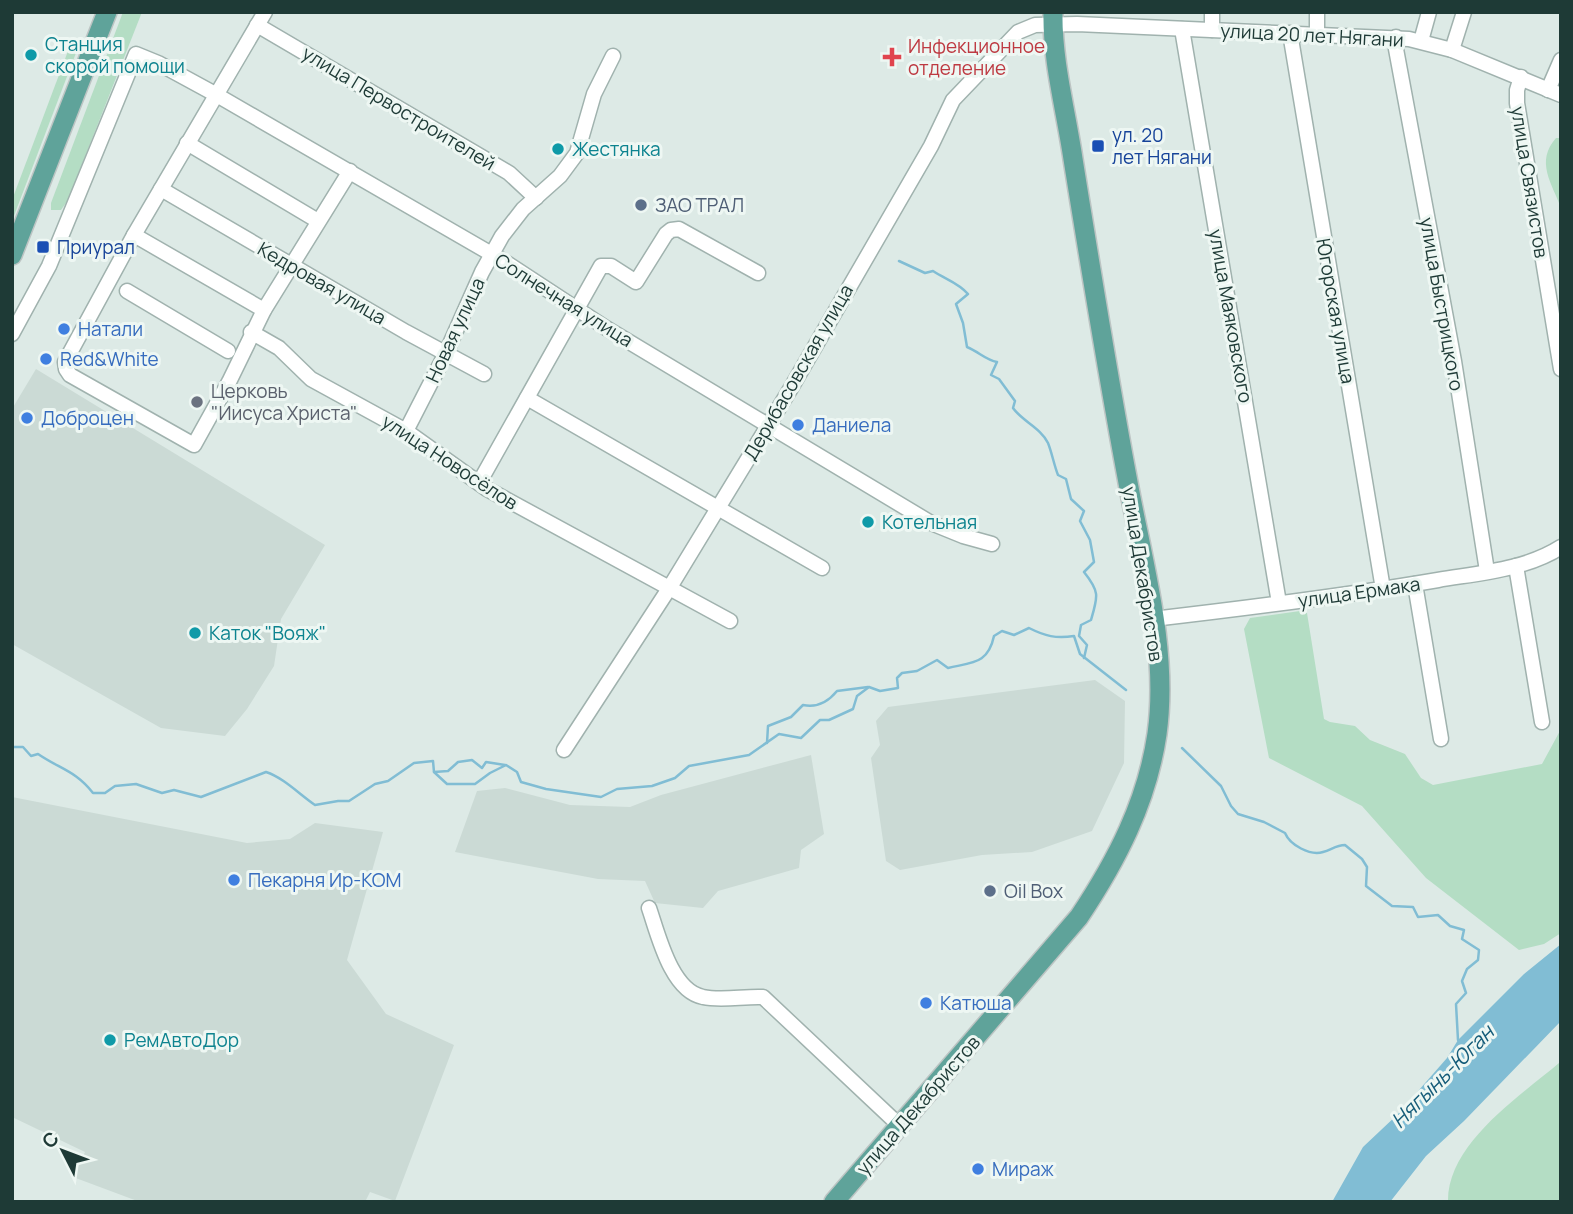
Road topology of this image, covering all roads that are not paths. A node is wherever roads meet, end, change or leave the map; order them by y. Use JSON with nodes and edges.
{"nodes":[{"id":1,"x":107,"y":12,"type":"edge"},
{"id":2,"x":1212,"y":12,"type":"edge"},
{"id":3,"x":1317,"y":12,"type":"edge"},
{"id":4,"x":1429,"y":12,"type":"edge"},
{"id":5,"x":1464,"y":12,"type":"edge"},
{"id":6,"x":261,"y":18,"type":"edge"},
{"id":7,"x":1053,"y":18,"type":"edge"},
{"id":8,"x":1182,"y":29,"type":"junction"},
{"id":9,"x":1212,"y":30,"type":"junction"},
{"id":10,"x":1290,"y":33,"type":"junction"},
{"id":11,"x":1317,"y":34,"type":"junction"},
{"id":12,"x":1396,"y":37,"type":"junction"},
{"id":13,"x":1421,"y":41,"type":"junction"},
{"id":14,"x":1451,"y":50,"type":"junction"},
{"id":15,"x":613,"y":56,"type":"dead end"},
{"id":16,"x":1561,"y":60,"type":"edge"},
{"id":17,"x":1521,"y":78,"type":"junction"},
{"id":18,"x":1555,"y":92,"type":"edge"},
{"id":19,"x":215,"y":94,"type":"junction"},
{"id":20,"x":187,"y":143,"type":"junction"},
{"id":21,"x":350,"y":172,"type":"junction"},
{"id":22,"x":161,"y":189,"type":"junction"},
{"id":23,"x":536,"y":198,"type":"junction"},
{"id":24,"x":318,"y":221,"type":"junction"},
{"id":25,"x":134,"y":235,"type":"junction"},
{"id":26,"x":492,"y":254,"type":"junction"},
{"id":27,"x":12,"y":255,"type":"edge"},
{"id":28,"x":291,"y":265,"type":"junction"},
{"id":29,"x":758,"y":273,"type":"dead end"},
{"id":30,"x":127,"y":291,"type":"dead end"},
{"id":31,"x":576,"y":307,"type":"junction"},
{"id":32,"x":264,"y":310,"type":"junction"},
{"id":33,"x":251,"y":332,"type":"junction"},
{"id":34,"x":12,"y":334,"type":"edge"},
{"id":35,"x":229,"y":351,"type":"dead end"},
{"id":36,"x":446,"y":353,"type":"junction"},
{"id":37,"x":1561,"y":369,"type":"edge"},
{"id":38,"x":484,"y":374,"type":"dead end"},
{"id":39,"x":527,"y":398,"type":"junction"},
{"id":40,"x":769,"y":424,"type":"junction"},
{"id":41,"x":406,"y":430,"type":"junction"},
{"id":42,"x":479,"y":483,"type":"junction"},
{"id":43,"x":718,"y":507,"type":"junction"},
{"id":44,"x":992,"y":544,"type":"dead end"},
{"id":45,"x":1561,"y":547,"type":"edge"},
{"id":46,"x":1516,"y":566,"type":"junction"},
{"id":47,"x":822,"y":568,"type":"dead end"},
{"id":48,"x":1487,"y":572,"type":"junction"},
{"id":49,"x":1415,"y":584,"type":"junction"},
{"id":50,"x":670,"y":587,"type":"junction"},
{"id":51,"x":1383,"y":589,"type":"junction"},
{"id":52,"x":1279,"y":603,"type":"junction"},
{"id":53,"x":1153,"y":619,"type":"junction"},
{"id":54,"x":730,"y":621,"type":"dead end"},
{"id":55,"x":1542,"y":722,"type":"dead end"},
{"id":56,"x":1441,"y":740,"type":"dead end"},
{"id":57,"x":564,"y":750,"type":"dead end"},
{"id":58,"x":649,"y":908,"type":"dead end"},
{"id":59,"x":900,"y":1126,"type":"junction"},
{"id":60,"x":834,"y":1202,"type":"edge"}],
"edges":[{"from":1,"to":27,"type":"main road"},
{"from":2,"to":9,"type":"street"},
{"from":3,"to":11,"type":"street"},
{"from":4,"to":13,"type":"street"},
{"from":5,"to":14,"type":"street"},
{"from":6,"to":19,"type":"street"},
{"from":6,"to":23,"type":"street","name":"улица Первостроителей"},
{"from":7,"to":8,"type":"street","name":"улица 20 лет Нягани"},
{"from":7,"to":40,"type":"street","name":"Дерибасовская улица"},
{"from":7,"to":53,"type":"main road","name":"улица Декабристов"},
{"from":8,"to":9,"type":"street","name":"улица 20 лет Нягани"},
{"from":8,"to":52,"type":"street","name":"улица Маяковского"},
{"from":9,"to":10,"type":"street","name":"улица 20 лет Нягани"},
{"from":10,"to":11,"type":"street","name":"улица 20 лет Нягани"},
{"from":10,"to":51,"type":"street","name":"Югорская улица"},
{"from":11,"to":12,"type":"street","name":"улица 20 лет Нягани"},
{"from":12,"to":13,"type":"street","name":"улица 20 лет Нягани"},
{"from":12,"to":48,"type":"street","name":"улица Быстрицкого"},
{"from":13,"to":14,"type":"street","name":"улица 20 лет Нягани"},
{"from":14,"to":17,"type":"street","name":"улица 20 лет Нягани"},
{"from":15,"to":23,"type":"street","name":"Новая улица"},
{"from":16,"to":18,"type":"street","name":"улица Связистов"},
{"from":17,"to":18,"type":"street","name":"улица 20 лет Нягани"},
{"from":17,"to":37,"type":"street","name":"улица Связистов"},
{"from":19,"to":20,"type":"street"},
{"from":19,"to":21,"type":"street","name":"Солнечная улица"},
{"from":19,"to":34,"type":"street","name":"Солнечная улица"},
{"from":20,"to":22,"type":"street"},
{"from":20,"to":24,"type":"street"},
{"from":21,"to":24,"type":"street"},
{"from":21,"to":26,"type":"street","name":"Солнечная улица"},
{"from":22,"to":25,"type":"street"},
{"from":22,"to":28,"type":"street","name":"Кедровая улица"},
{"from":23,"to":26,"type":"street","name":"Новая улица"},
{"from":24,"to":28,"type":"street"},
{"from":25,"to":32,"type":"street"},
{"from":25,"to":33,"type":"street"},
{"from":26,"to":31,"type":"street","name":"Солнечная улица"},
{"from":26,"to":36,"type":"street","name":"Новая улица"},
{"from":28,"to":32,"type":"street"},
{"from":28,"to":36,"type":"street","name":"Кедровая улица"},
{"from":29,"to":31,"type":"street"},
{"from":30,"to":35,"type":"street"},
{"from":31,"to":39,"type":"street"},
{"from":31,"to":40,"type":"street","name":"Солнечная улица"},
{"from":32,"to":33,"type":"street"},
{"from":33,"to":41,"type":"street","name":"улица Новосёлов"},
{"from":36,"to":38,"type":"street","name":"Кедровая улица"},
{"from":36,"to":41,"type":"street","name":"Новая улица"},
{"from":39,"to":42,"type":"street"},
{"from":39,"to":43,"type":"street"},
{"from":40,"to":43,"type":"street","name":"Дерибасовская улица"},
{"from":40,"to":44,"type":"street","name":"Солнечная улица"},
{"from":41,"to":42,"type":"street","name":"улица Новосёлов"},
{"from":42,"to":50,"type":"street","name":"улица Новосёлов"},
{"from":43,"to":47,"type":"street"},
{"from":43,"to":50,"type":"street","name":"Дерибасовская улица"},
{"from":45,"to":46,"type":"street","name":"улица Ермака"},
{"from":46,"to":48,"type":"street","name":"улица Ермака"},
{"from":46,"to":55,"type":"street"},
{"from":48,"to":49,"type":"street","name":"улица Ермака"},
{"from":49,"to":51,"type":"street","name":"улица Ермака"},
{"from":49,"to":56,"type":"street"},
{"from":50,"to":54,"type":"street","name":"улица Новосёлов"},
{"from":50,"to":57,"type":"street","name":"Дерибасовская улица"},
{"from":51,"to":52,"type":"street","name":"улица Ермака"},
{"from":52,"to":53,"type":"street","name":"улица Ермака"},
{"from":53,"to":59,"type":"main road","name":"улица Декабристов"},
{"from":58,"to":59,"type":"street"},
{"from":59,"to":60,"type":"main road","name":"улица Декабристов"}]}
